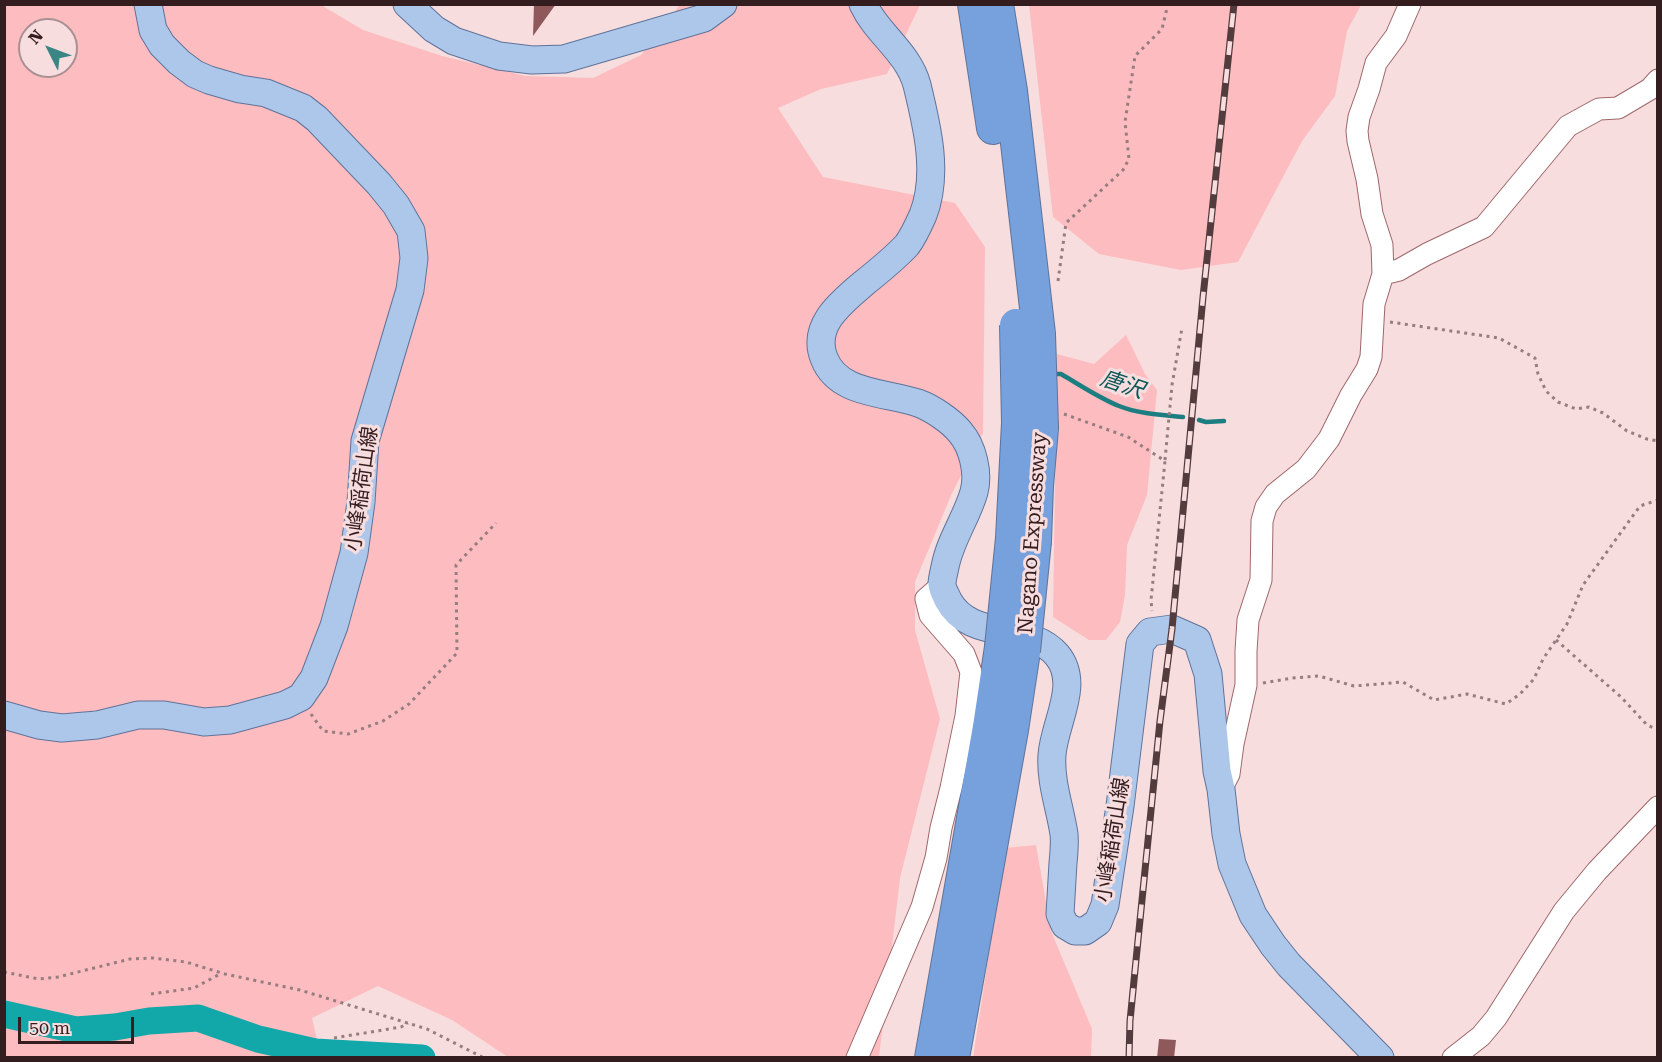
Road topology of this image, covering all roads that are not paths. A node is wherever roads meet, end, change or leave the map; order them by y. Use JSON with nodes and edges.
{"nodes":[{"id":1,"x":148,"y":4,"type":"edge"},
{"id":2,"x":407,"y":4,"type":"edge"},
{"id":3,"x":723,"y":4,"type":"edge"},
{"id":4,"x":863,"y":4,"type":"edge"},
{"id":5,"x":1410,"y":4,"type":"edge"},
{"id":6,"x":986,"y":9,"type":"edge"},
{"id":7,"x":1658,"y":80,"type":"edge"},
{"id":8,"x":1383,"y":274,"type":"junction"},
{"id":9,"x":942,"y":585,"type":"junction"},
{"id":10,"x":1012,"y":649,"type":"junction"},
{"id":11,"x":4,"y":715,"type":"edge"},
{"id":12,"x":1221,"y":789,"type":"junction"},
{"id":13,"x":1658,"y":807,"type":"edge"},
{"id":14,"x":858,"y":1058,"type":"edge"},
{"id":15,"x":931,"y":1058,"type":"edge"},
{"id":16,"x":953,"y":1058,"type":"edge"},
{"id":17,"x":1380,"y":1058,"type":"edge"},
{"id":18,"x":1454,"y":1058,"type":"edge"}],
"edges":[{"from":1,"to":11,"type":"main road","name":"小峰稲荷山線"},
{"from":2,"to":3,"type":"main road"},
{"from":4,"to":9,"type":"main road"},
{"from":5,"to":8,"type":"street"},
{"from":6,"to":10,"type":"highway","name":"Nagano Expressway","bridge":true},
{"from":7,"to":8,"type":"street"},
{"from":8,"to":12,"type":"street"},
{"from":9,"to":12,"type":"main road","name":"小峰稲荷山線"},
{"from":9,"to":14,"type":"street"},
{"from":10,"to":15,"type":"highway","name":"Nagano Expressway"},
{"from":10,"to":16,"type":"highway","name":"Nagano Expressway"},
{"from":12,"to":17,"type":"main road"},
{"from":13,"to":18,"type":"street"}]}
